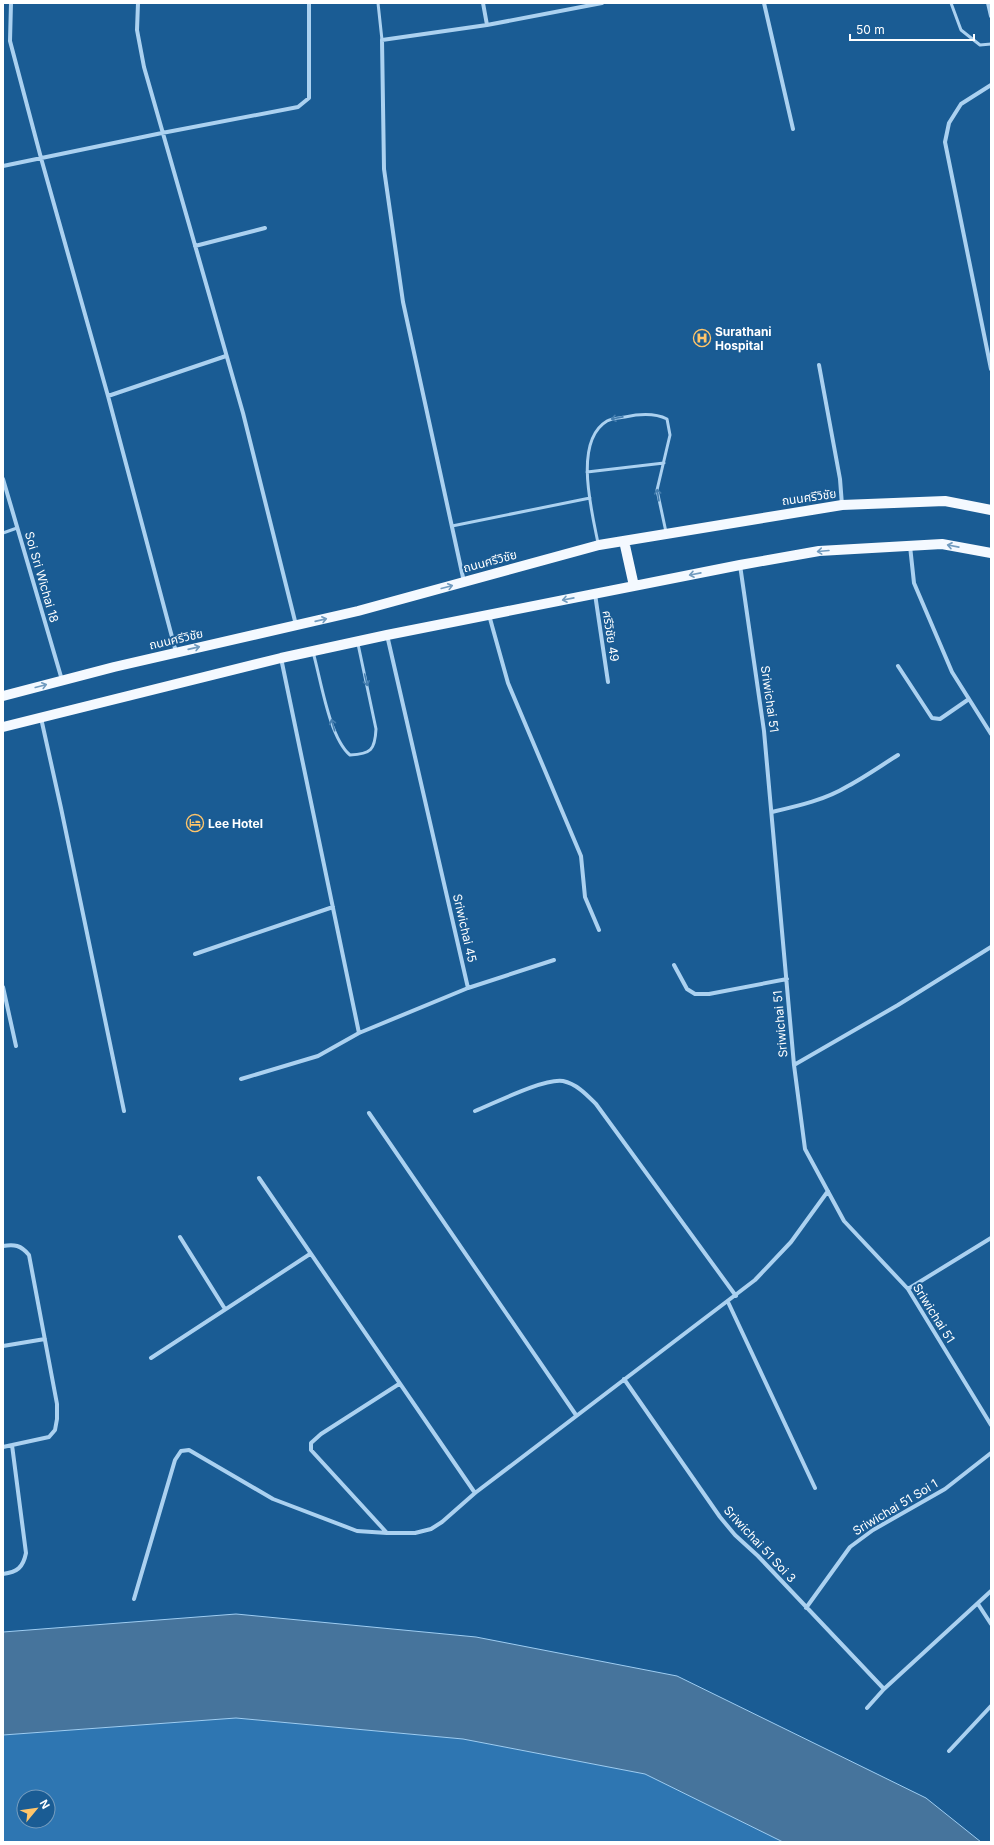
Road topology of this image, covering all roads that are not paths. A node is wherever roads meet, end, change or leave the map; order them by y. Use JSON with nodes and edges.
{"nodes":[{"id":1,"x":11,"y":3,"type":"edge"},
{"id":2,"x":138,"y":3,"type":"edge"},
{"id":3,"x":309,"y":3,"type":"edge"},
{"id":4,"x":378,"y":3,"type":"edge"},
{"id":5,"x":483,"y":3,"type":"edge"},
{"id":6,"x":602,"y":3,"type":"edge"},
{"id":7,"x":764,"y":3,"type":"edge"},
{"id":8,"x":951,"y":3,"type":"edge"},
{"id":9,"x":988,"y":3,"type":"edge"},
{"id":10,"x":991,"y":16,"type":"edge"},
{"id":11,"x":488,"y":25,"type":"junction"},
{"id":12,"x":382,"y":40,"type":"junction"},
{"id":13,"x":991,"y":44,"type":"edge"},
{"id":14,"x":991,"y":85,"type":"edge"},
{"id":15,"x":793,"y":129,"type":"dead end"},
{"id":16,"x":162,"y":133,"type":"junction"},
{"id":17,"x":41,"y":158,"type":"junction"},
{"id":18,"x":3,"y":166,"type":"edge"},
{"id":19,"x":265,"y":228,"type":"dead end"},
{"id":20,"x":195,"y":246,"type":"junction"},
{"id":21,"x":226,"y":356,"type":"junction"},
{"id":22,"x":819,"y":365,"type":"dead end"},
{"id":23,"x":991,"y":369,"type":"edge"},
{"id":24,"x":108,"y":396,"type":"junction"},
{"id":25,"x":664,"y":463,"type":"junction"},
{"id":26,"x":587,"y":472,"type":"junction"},
{"id":27,"x":3,"y":479,"type":"edge"},
{"id":28,"x":590,"y":498,"type":"junction"},
{"id":29,"x":842,"y":505,"type":"junction"},
{"id":30,"x":991,"y":510,"type":"edge"},
{"id":31,"x":452,"y":526,"type":"junction"},
{"id":32,"x":17,"y":528,"type":"junction"},
{"id":33,"x":3,"y":533,"type":"edge"},
{"id":34,"x":667,"y":533,"type":"junction"},
{"id":35,"x":624,"y":541,"type":"junction"},
{"id":36,"x":599,"y":545,"type":"junction"},
{"id":37,"x":910,"y":546,"type":"junction"},
{"id":38,"x":991,"y":553,"type":"edge"},
{"id":39,"x":740,"y":565,"type":"junction"},
{"id":40,"x":464,"y":582,"type":"junction"},
{"id":41,"x":634,"y":586,"type":"junction"},
{"id":42,"x":595,"y":594,"type":"junction"},
{"id":43,"x":489,"y":615,"type":"junction"},
{"id":44,"x":296,"y":625,"type":"junction"},
{"id":45,"x":387,"y":635,"type":"junction"},
{"id":46,"x":357,"y":642,"type":"junction"},
{"id":47,"x":176,"y":652,"type":"junction"},
{"id":48,"x":313,"y":652,"type":"junction"},
{"id":49,"x":280,"y":658,"type":"junction"},
{"id":50,"x":898,"y":666,"type":"dead end"},
{"id":51,"x":62,"y":681,"type":"junction"},
{"id":52,"x":608,"y":682,"type":"dead end"},
{"id":53,"x":3,"y":696,"type":"edge"},
{"id":54,"x":969,"y":698,"type":"junction"},
{"id":55,"x":41,"y":717,"type":"junction"},
{"id":56,"x":3,"y":727,"type":"edge"},
{"id":57,"x":991,"y":734,"type":"edge"},
{"id":58,"x":898,"y":755,"type":"dead end"},
{"id":59,"x":772,"y":812,"type":"junction"},
{"id":60,"x":333,"y":907,"type":"junction"},
{"id":61,"x":599,"y":930,"type":"dead end"},
{"id":62,"x":991,"y":947,"type":"edge"},
{"id":63,"x":196,"y":954,"type":"dead end"},
{"id":64,"x":554,"y":960,"type":"dead end"},
{"id":65,"x":674,"y":965,"type":"dead end"},
{"id":66,"x":787,"y":979,"type":"junction"},
{"id":67,"x":3,"y":987,"type":"edge"},
{"id":68,"x":468,"y":988,"type":"junction"},
{"id":69,"x":359,"y":1033,"type":"junction"},
{"id":70,"x":16,"y":1046,"type":"dead end"},
{"id":71,"x":794,"y":1065,"type":"junction"},
{"id":72,"x":241,"y":1079,"type":"dead end"},
{"id":73,"x":124,"y":1111,"type":"dead end"},
{"id":74,"x":475,"y":1111,"type":"dead end"},
{"id":75,"x":369,"y":1113,"type":"dead end"},
{"id":76,"x":259,"y":1178,"type":"dead end"},
{"id":77,"x":828,"y":1191,"type":"junction"},
{"id":78,"x":180,"y":1237,"type":"dead end"},
{"id":79,"x":991,"y":1238,"type":"edge"},
{"id":80,"x":3,"y":1246,"type":"edge"},
{"id":81,"x":310,"y":1254,"type":"junction"},
{"id":82,"x":908,"y":1289,"type":"junction"},
{"id":83,"x":736,"y":1296,"type":"junction"},
{"id":84,"x":728,"y":1302,"type":"junction"},
{"id":85,"x":225,"y":1310,"type":"junction"},
{"id":86,"x":45,"y":1339,"type":"junction"},
{"id":87,"x":3,"y":1346,"type":"edge"},
{"id":88,"x":152,"y":1358,"type":"dead end"},
{"id":89,"x":624,"y":1379,"type":"junction"},
{"id":90,"x":399,"y":1384,"type":"junction"},
{"id":91,"x":576,"y":1416,"type":"junction"},
{"id":92,"x":991,"y":1425,"type":"edge"},
{"id":93,"x":12,"y":1445,"type":"junction"},
{"id":94,"x":3,"y":1447,"type":"edge"},
{"id":95,"x":991,"y":1453,"type":"edge"},
{"id":96,"x":814,"y":1488,"type":"dead end"},
{"id":97,"x":474,"y":1494,"type":"junction"},
{"id":98,"x":387,"y":1533,"type":"junction"},
{"id":99,"x":3,"y":1574,"type":"edge"},
{"id":100,"x":991,"y":1591,"type":"edge"},
{"id":101,"x":134,"y":1599,"type":"dead end"},
{"id":102,"x":978,"y":1604,"type":"junction"},
{"id":103,"x":806,"y":1608,"type":"junction"},
{"id":104,"x":991,"y":1624,"type":"edge"},
{"id":105,"x":884,"y":1689,"type":"junction"},
{"id":106,"x":991,"y":1706,"type":"edge"},
{"id":107,"x":867,"y":1708,"type":"dead end"},
{"id":108,"x":949,"y":1751,"type":"dead end"}],
"edges":[{"from":1,"to":17,"type":"street"},
{"from":2,"to":16,"type":"street"},
{"from":3,"to":16,"type":"street"},
{"from":4,"to":12,"type":"lane"},
{"from":5,"to":11,"type":"street"},
{"from":6,"to":11,"type":"street"},
{"from":7,"to":15,"type":"street"},
{"from":8,"to":13,"type":"lane"},
{"from":9,"to":10,"type":"street"},
{"from":11,"to":12,"type":"street"},
{"from":12,"to":31,"type":"street"},
{"from":14,"to":23,"type":"street"},
{"from":16,"to":17,"type":"street"},
{"from":16,"to":20,"type":"street"},
{"from":17,"to":18,"type":"street"},
{"from":17,"to":24,"type":"street"},
{"from":19,"to":20,"type":"street"},
{"from":20,"to":21,"type":"street"},
{"from":21,"to":24,"type":"street"},
{"from":21,"to":44,"type":"street"},
{"from":22,"to":29,"type":"street"},
{"from":24,"to":47,"type":"street"},
{"from":25,"to":26,"type":"lane"},
{"from":25,"to":26,"type":"lane","one_way":true},
{"from":34,"to":25,"type":"lane","one_way":true},
{"from":26,"to":28,"type":"lane"},
{"from":27,"to":32,"type":"street","name":"Soi Sri Wichai 18"},
{"from":28,"to":31,"type":"lane"},
{"from":28,"to":36,"type":"lane"},
{"from":29,"to":30,"type":"main road","name":"ถนนศรีวิชัย"},
{"from":29,"to":34,"type":"main road","name":"ถนนศรีวิชัย"},
{"from":31,"to":40,"type":"street"},
{"from":32,"to":33,"type":"lane"},
{"from":32,"to":51,"type":"street","name":"Soi Sri Wichai 18"},
{"from":34,"to":35,"type":"main road","name":"ถนนศรีวิชัย"},
{"from":35,"to":36,"type":"main road","name":"ถนนศรีวิชัย"},
{"from":35,"to":41,"type":"main road"},
{"from":36,"to":40,"type":"main road","name":"ถนนศรีวิชัย"},
{"from":38,"to":37,"type":"main road","one_way":true},
{"from":37,"to":39,"type":"main road","one_way":true},
{"from":37,"to":54,"type":"street"},
{"from":39,"to":41,"type":"main road","one_way":true},
{"from":39,"to":59,"type":"street","name":"Sriwichai 51"},
{"from":44,"to":40,"type":"main road","name":"ถนนศรีวิชัย","one_way":true},
{"from":41,"to":42,"type":"main road"},
{"from":42,"to":43,"type":"main road","one_way":true},
{"from":42,"to":52,"type":"street","name":"ศรีวิชัย 49"},
{"from":43,"to":45,"type":"main road"},
{"from":43,"to":61,"type":"street"},
{"from":47,"to":44,"type":"main road","name":"ถนนศรีวิชัย","one_way":true},
{"from":45,"to":46,"type":"main road"},
{"from":45,"to":68,"type":"street","name":"Sriwichai 45"},
{"from":46,"to":48,"type":"main road"},
{"from":46,"to":48,"type":"lane","one_way":true},
{"from":47,"to":51,"type":"main road","name":"ถนนศรีวิชัย"},
{"from":48,"to":49,"type":"main road"},
{"from":49,"to":55,"type":"main road"},
{"from":49,"to":60,"type":"street"},
{"from":50,"to":54,"type":"street"},
{"from":53,"to":51,"type":"main road","name":"ถนนศรีวิชัย","one_way":true},
{"from":54,"to":57,"type":"street"},
{"from":55,"to":56,"type":"main road"},
{"from":55,"to":73,"type":"street"},
{"from":58,"to":59,"type":"street"},
{"from":59,"to":66,"type":"street","name":"Sriwichai 51"},
{"from":60,"to":63,"type":"street"},
{"from":60,"to":69,"type":"street"},
{"from":62,"to":71,"type":"street"},
{"from":64,"to":68,"type":"street"},
{"from":65,"to":66,"type":"street"},
{"from":66,"to":71,"type":"street","name":"Sriwichai 51"},
{"from":67,"to":70,"type":"street"},
{"from":68,"to":69,"type":"street"},
{"from":69,"to":72,"type":"street"},
{"from":71,"to":77,"type":"street","name":"Sriwichai 51"},
{"from":74,"to":83,"type":"street"},
{"from":75,"to":91,"type":"street"},
{"from":76,"to":81,"type":"street"},
{"from":77,"to":82,"type":"street","name":"Sriwichai 51"},
{"from":77,"to":83,"type":"street"},
{"from":78,"to":85,"type":"street"},
{"from":79,"to":82,"type":"street"},
{"from":80,"to":86,"type":"street"},
{"from":81,"to":85,"type":"street"},
{"from":81,"to":90,"type":"street"},
{"from":82,"to":92,"type":"street","name":"Sriwichai 51"},
{"from":83,"to":84,"type":"street"},
{"from":84,"to":89,"type":"street"},
{"from":84,"to":96,"type":"street"},
{"from":85,"to":88,"type":"street"},
{"from":86,"to":87,"type":"street"},
{"from":86,"to":93,"type":"street"},
{"from":89,"to":91,"type":"street"},
{"from":89,"to":103,"type":"street","name":"Sriwichai 51 Soi 3"},
{"from":90,"to":97,"type":"street"},
{"from":90,"to":98,"type":"street"},
{"from":91,"to":97,"type":"street"},
{"from":93,"to":94,"type":"street"},
{"from":93,"to":99,"type":"street"},
{"from":95,"to":103,"type":"street","name":"Sriwichai 51 Soi 1"},
{"from":97,"to":98,"type":"street"},
{"from":98,"to":101,"type":"street"},
{"from":100,"to":102,"type":"street"},
{"from":102,"to":104,"type":"street"},
{"from":102,"to":105,"type":"street"},
{"from":103,"to":105,"type":"street","name":"Sriwichai 51 Soi 3"},
{"from":105,"to":107,"type":"street"},
{"from":106,"to":108,"type":"street"}]}
